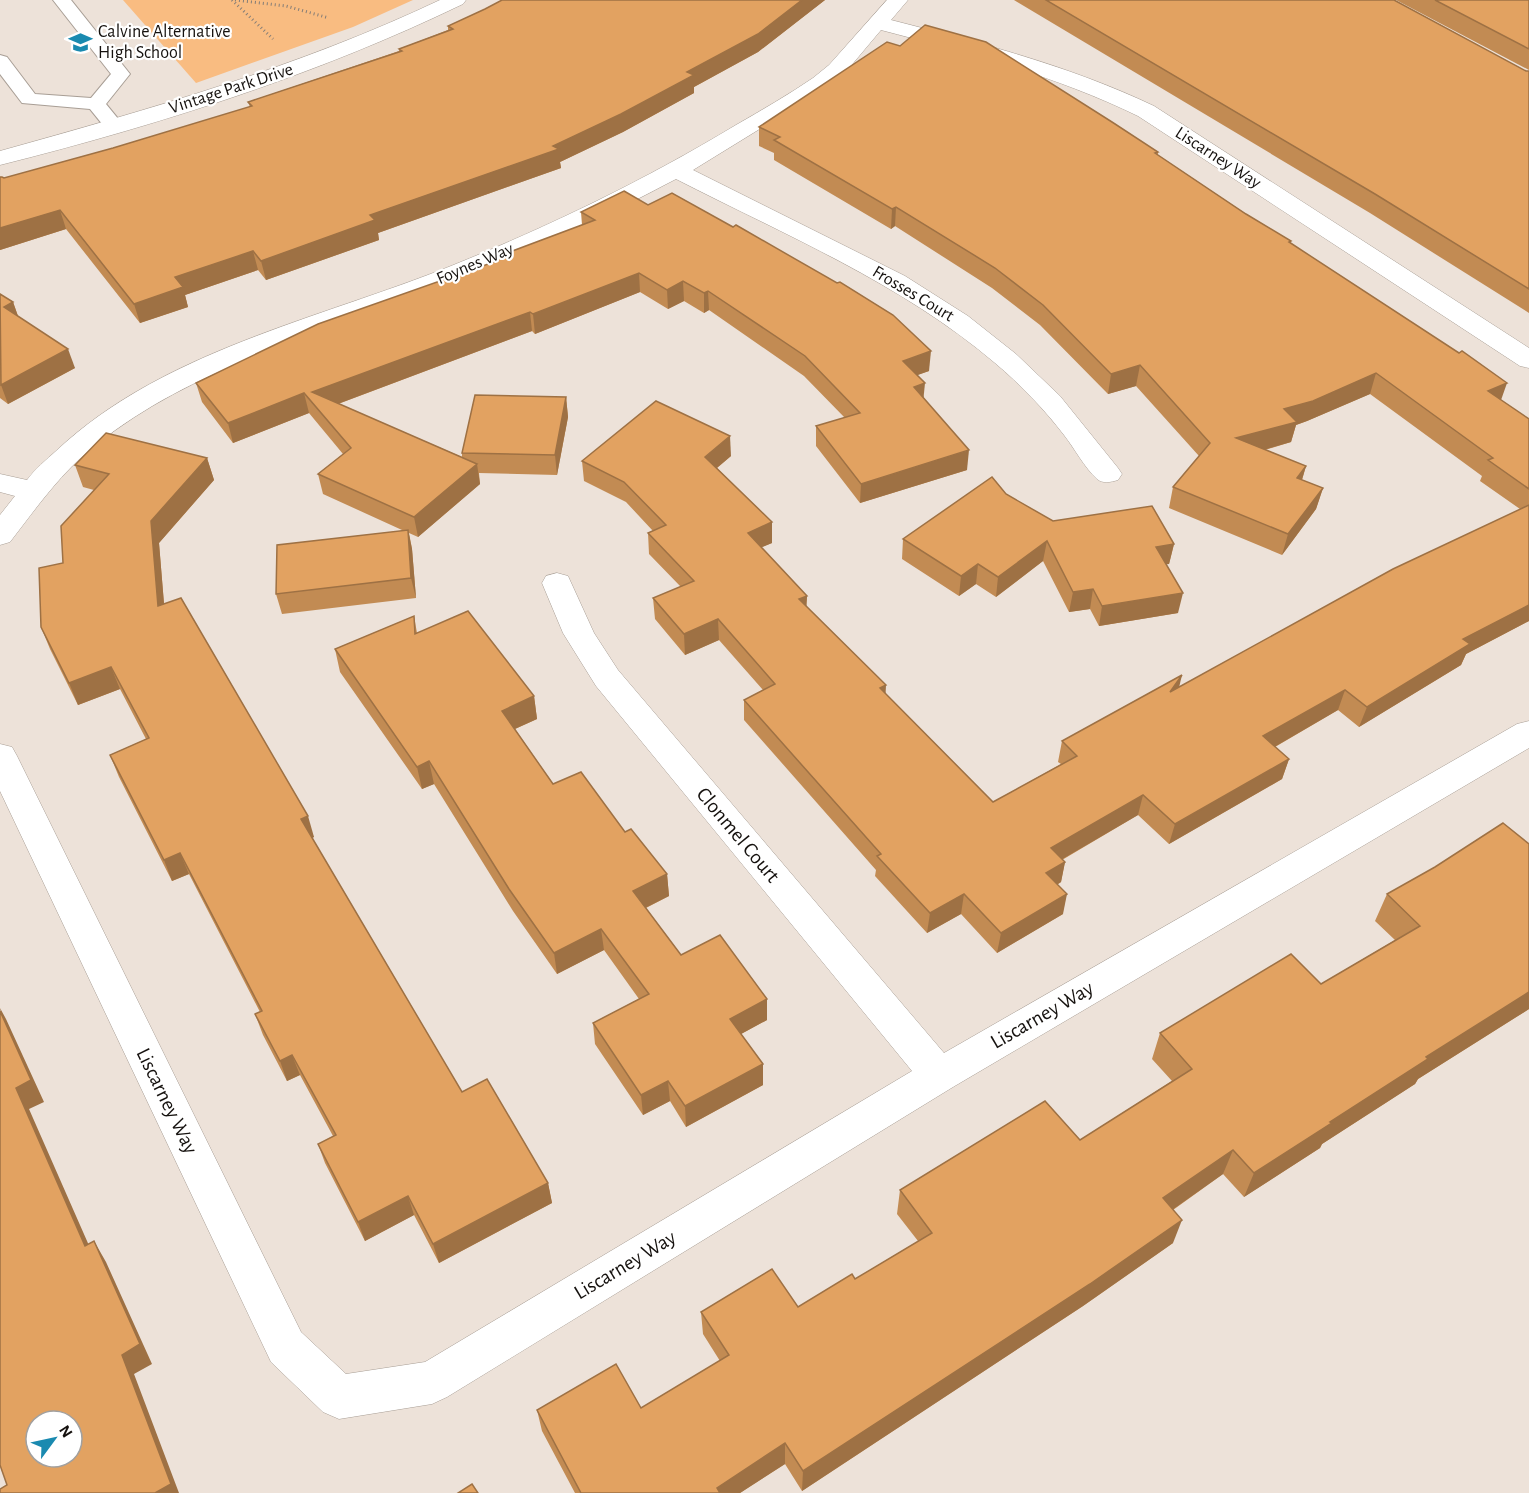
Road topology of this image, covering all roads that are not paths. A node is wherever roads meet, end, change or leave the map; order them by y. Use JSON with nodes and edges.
{"nodes":[{"id":1,"x":62,"y":0,"type":"edge"},
{"id":2,"x":456,"y":0,"type":"edge"},
{"id":3,"x":898,"y":0,"type":"edge"},
{"id":4,"x":877,"y":23,"type":"junction"},
{"id":5,"x":0,"y":61,"type":"edge"},
{"id":6,"x":96,"y":104,"type":"junction"},
{"id":7,"x":114,"y":126,"type":"junction"},
{"id":8,"x":0,"y":158,"type":"edge"},
{"id":9,"x":676,"y":170,"type":"junction"},
{"id":10,"x":1529,"y":360,"type":"edge"},
{"id":11,"x":1108,"y":474,"type":"dead end"},
{"id":12,"x":0,"y":483,"type":"edge"},
{"id":13,"x":31,"y":490,"type":"junction"},
{"id":14,"x":0,"y":534,"type":"edge"},
{"id":15,"x":557,"y":584,"type":"dead end"},
{"id":16,"x":1529,"y":732,"type":"edge"},
{"id":17,"x":0,"y":756,"type":"edge"},
{"id":18,"x":939,"y":1075,"type":"junction"}],
"edges":[{"from":1,"to":6,"type":"lane"},
{"from":2,"to":7,"type":"street","name":"Vintage Park Drive"},
{"from":3,"to":4,"type":"street","name":"Foynes Way"},
{"from":4,"to":9,"type":"street","name":"Foynes Way"},
{"from":4,"to":10,"type":"street","name":"Liscarney Way"},
{"from":5,"to":6,"type":"lane"},
{"from":6,"to":7,"type":"lane"},
{"from":7,"to":8,"type":"street","name":"Vintage Park Drive"},
{"from":9,"to":11,"type":"street","name":"Frosses Court"},
{"from":9,"to":13,"type":"street","name":"Foynes Way"},
{"from":12,"to":13,"type":"street"},
{"from":13,"to":14,"type":"street"},
{"from":15,"to":18,"type":"street","name":"Clonmel Court"},
{"from":16,"to":18,"type":"street","name":"Liscarney Way"},
{"from":17,"to":18,"type":"street","name":"Liscarney Way"}]}
